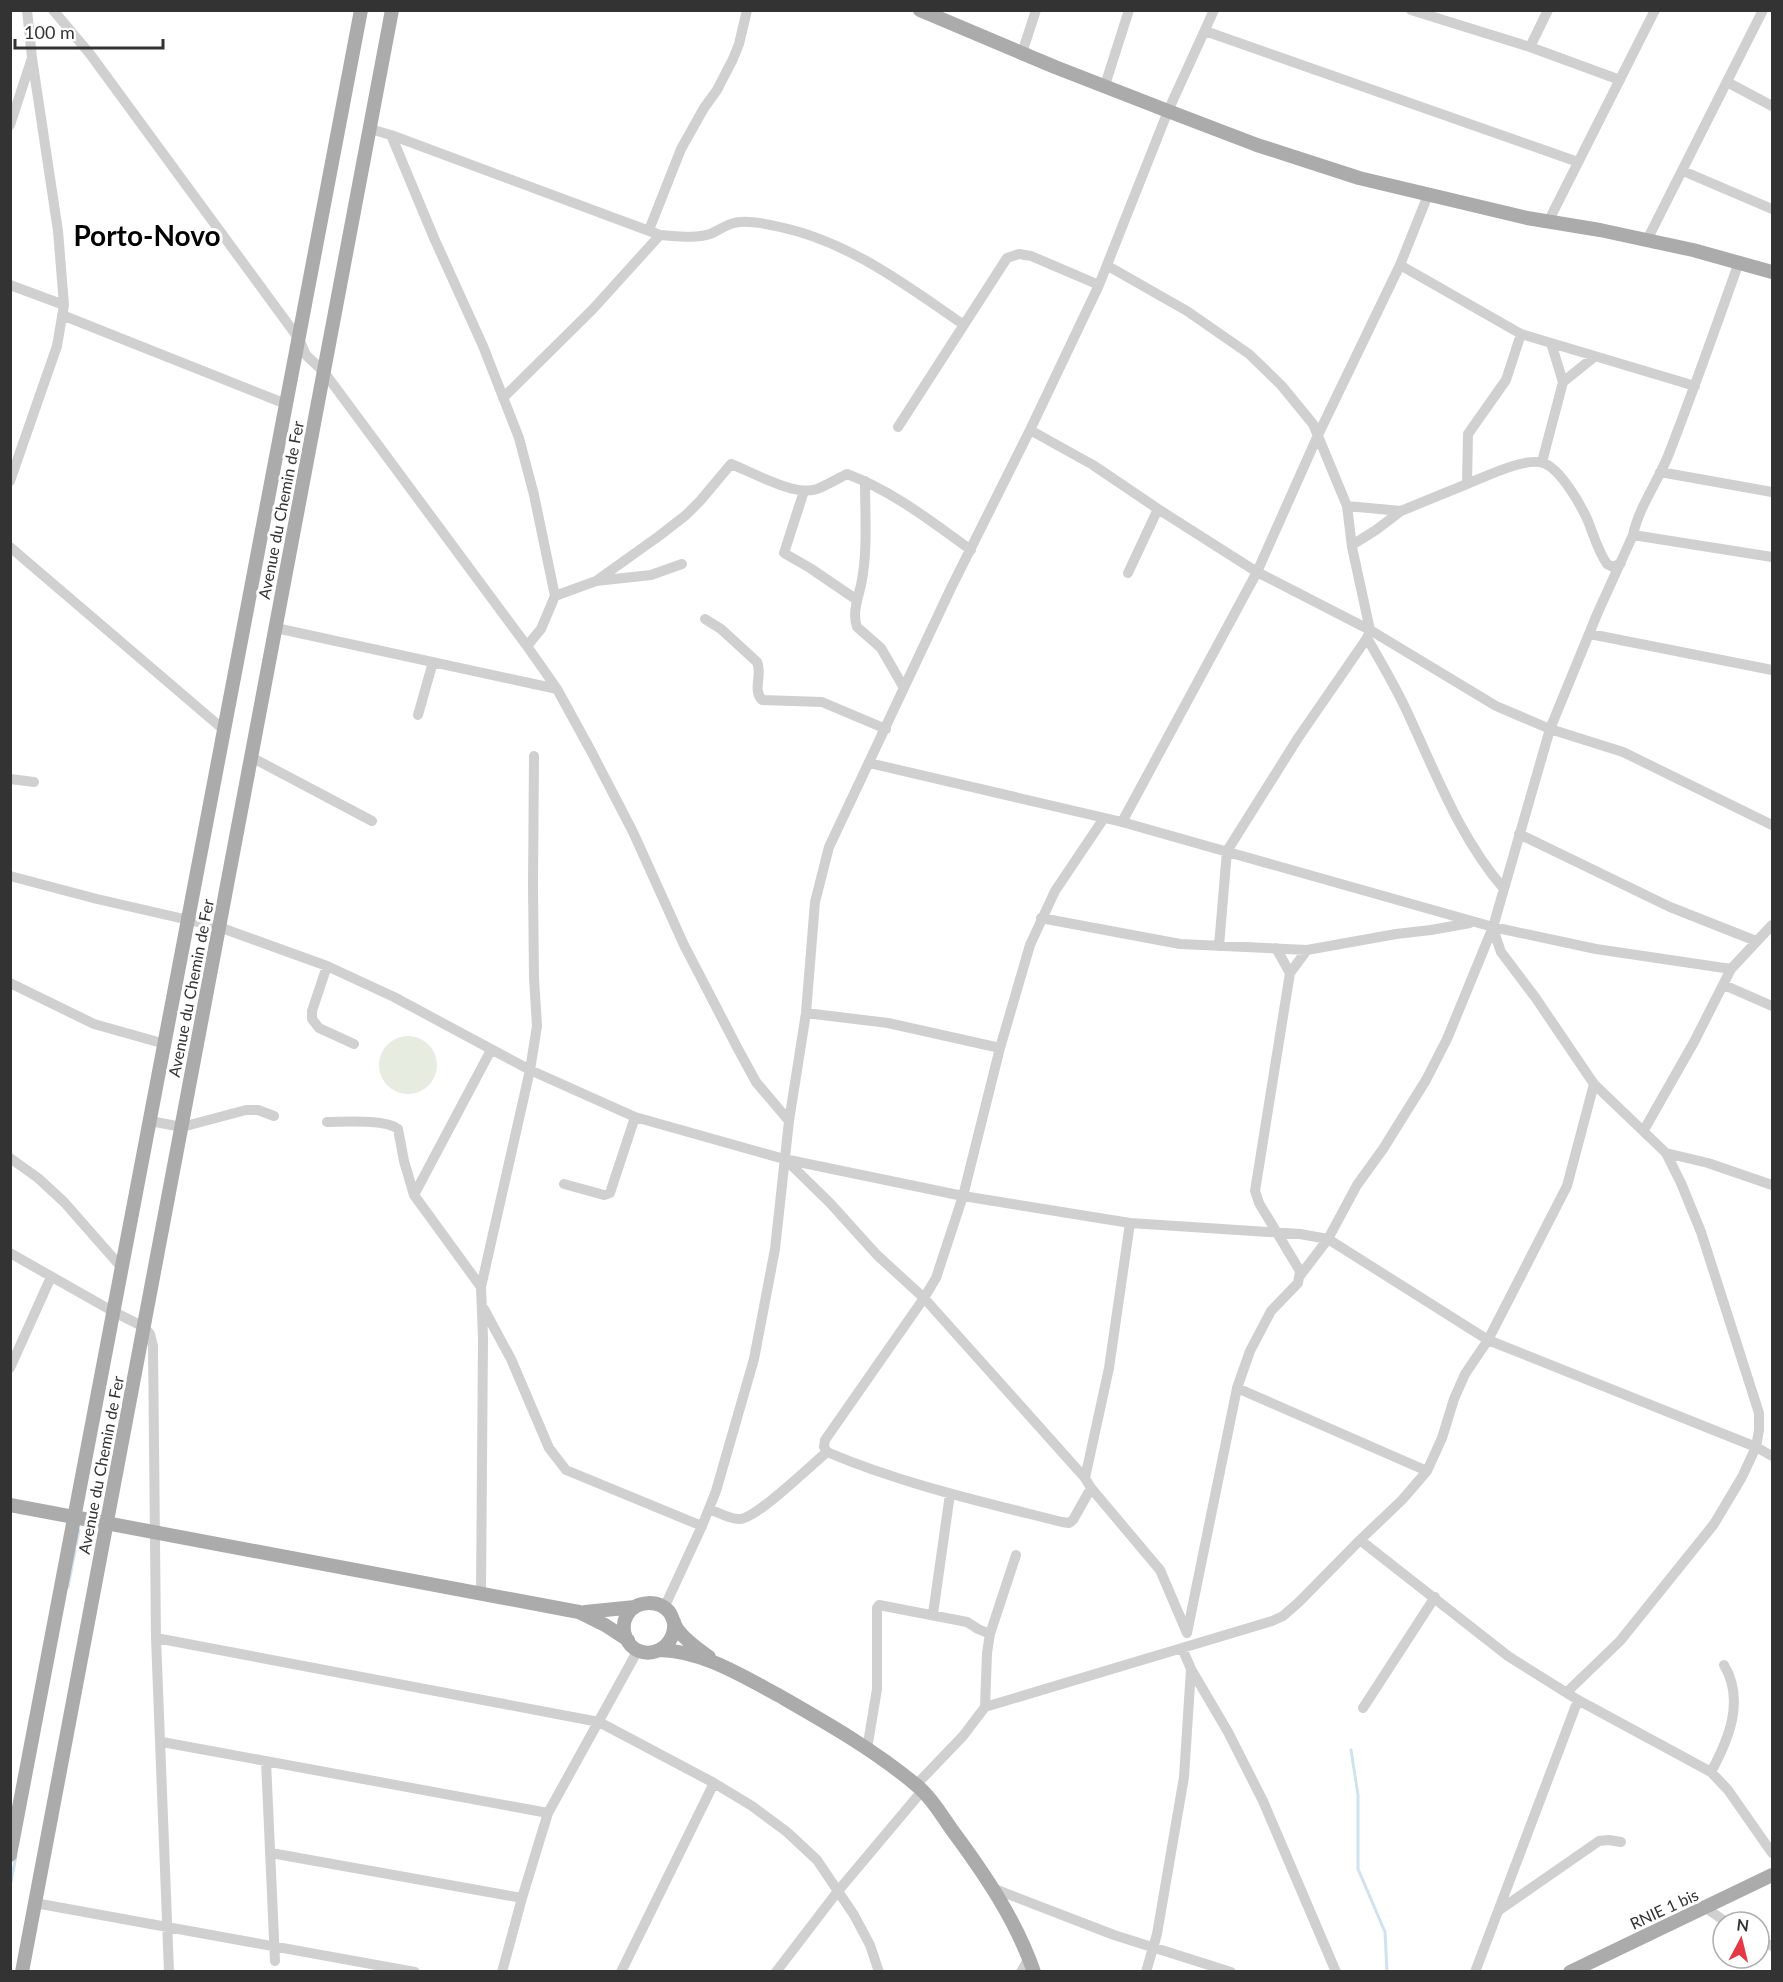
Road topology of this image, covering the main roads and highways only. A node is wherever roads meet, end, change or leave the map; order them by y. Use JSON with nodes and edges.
{"nodes":[{"id":1,"x":361,"y":10,"type":"edge"},
{"id":2,"x":392,"y":10,"type":"edge"},
{"id":3,"x":920,"y":10,"type":"edge"},
{"id":4,"x":1773,"y":272,"type":"edge"},
{"id":5,"x":10,"y":1505,"type":"edge"},
{"id":6,"x":75,"y":1516,"type":"junction"},
{"id":7,"x":107,"y":1523,"type":"junction"},
{"id":8,"x":634,"y":1607,"type":"junction"},
{"id":9,"x":579,"y":1612,"type":"junction"},
{"id":10,"x":674,"y":1622,"type":"junction"},
{"id":11,"x":627,"y":1640,"type":"junction"},
{"id":12,"x":660,"y":1650,"type":"junction"},
{"id":13,"x":718,"y":1664,"type":"junction"},
{"id":14,"x":10,"y":1855,"type":"edge"},
{"id":15,"x":1773,"y":1875,"type":"edge"},
{"id":16,"x":1031,"y":1965,"type":"edge"},
{"id":17,"x":22,"y":1971,"type":"edge"},
{"id":18,"x":1570,"y":1971,"type":"edge"}],
"edges":[{"from":1,"to":6,"type":"main road","name":"Avenue du Chemin de Fer"},
{"from":2,"to":7,"type":"main road","name":"Avenue du Chemin de Fer"},
{"from":3,"to":4,"type":"main road"},
{"from":5,"to":6,"type":"main road"},
{"from":6,"to":7,"type":"main road"},
{"from":6,"to":14,"type":"main road","name":"Avenue du Chemin de Fer"},
{"from":7,"to":9,"type":"main road"},
{"from":7,"to":17,"type":"main road","name":"Avenue du Chemin de Fer"},
{"from":8,"to":9,"type":"main road"},
{"from":8,"to":10,"type":"main road"},
{"from":8,"to":11,"type":"main road"},
{"from":9,"to":11,"type":"main road"},
{"from":10,"to":12,"type":"main road"},
{"from":10,"to":13,"type":"main road"},
{"from":11,"to":12,"type":"main road"},
{"from":12,"to":13,"type":"main road"},
{"from":13,"to":16,"type":"main road"},
{"from":15,"to":18,"type":"main road","name":"RNIE 1 bis"}]}
